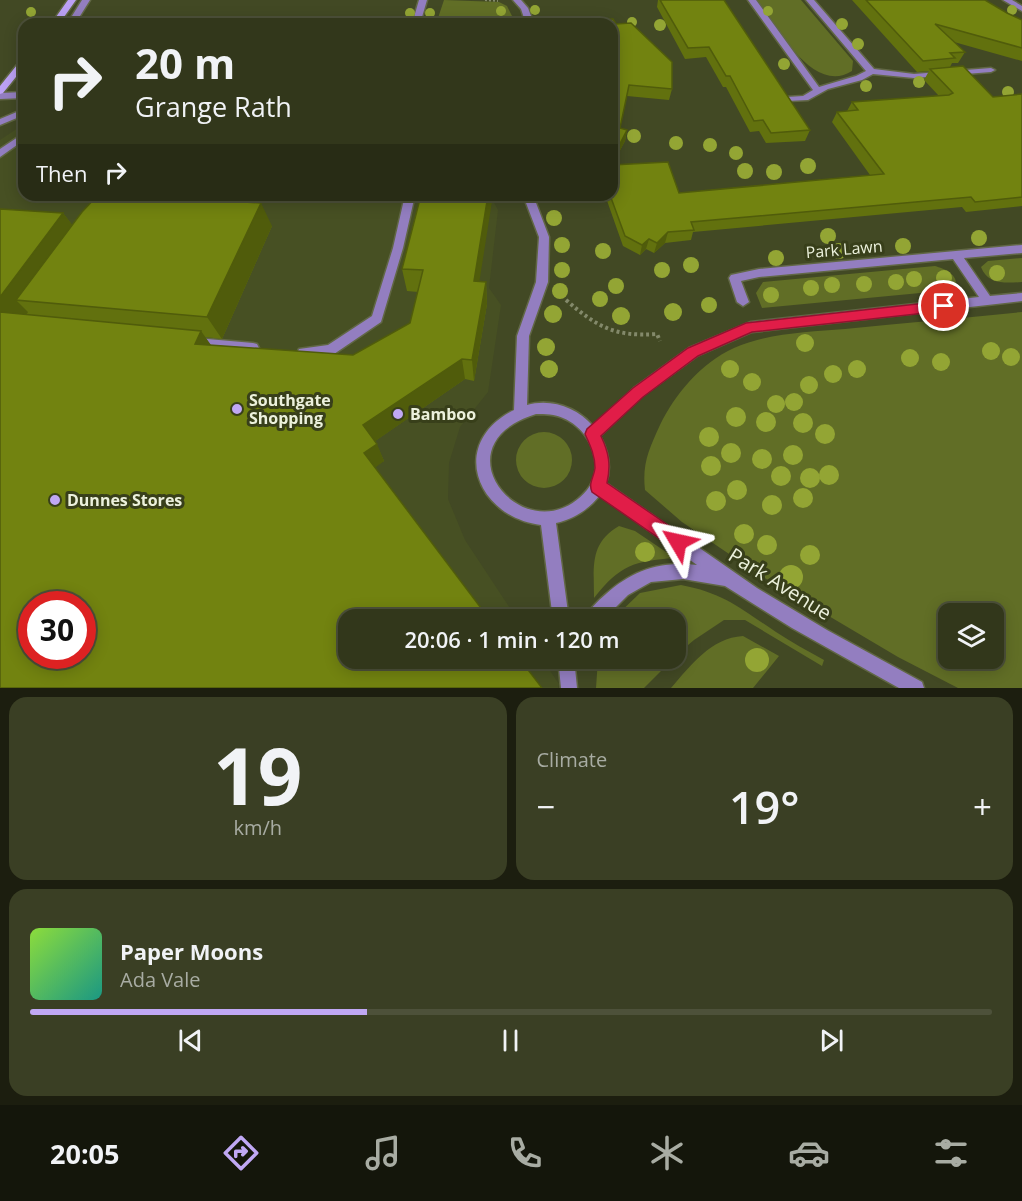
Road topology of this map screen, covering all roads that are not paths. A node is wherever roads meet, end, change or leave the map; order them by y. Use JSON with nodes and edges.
{"nodes":[{"id":1,"x":72,"y":0,"type":"edge"},
{"id":2,"x":86,"y":0,"type":"edge"},
{"id":3,"x":423,"y":0,"type":"edge"},
{"id":4,"x":517,"y":0,"type":"edge"},
{"id":5,"x":752,"y":0,"type":"edge"},
{"id":6,"x":810,"y":0,"type":"edge"},
{"id":7,"x":1007,"y":0,"type":"edge"},
{"id":8,"x":1022,"y":9,"type":"edge"},
{"id":9,"x":59,"y":18,"type":"edge"},
{"id":10,"x":75,"y":18,"type":"edge"},
{"id":11,"x":418,"y":18,"type":"edge"},
{"id":12,"x":528,"y":18,"type":"edge"},
{"id":13,"x":18,"y":70,"type":"edge"},
{"id":14,"x":991,"y":70,"type":"dead end"},
{"id":15,"x":871,"y":71,"type":"junction"},
{"id":16,"x":818,"y":90,"type":"junction"},
{"id":17,"x":0,"y":94,"type":"edge"},
{"id":18,"x":18,"y":95,"type":"edge"},
{"id":19,"x":790,"y":99,"type":"edge"},
{"id":20,"x":18,"y":114,"type":"edge"},
{"id":21,"x":0,"y":122,"type":"edge"},
{"id":22,"x":18,"y":140,"type":"edge"},
{"id":23,"x":0,"y":154,"type":"edge"},
{"id":24,"x":409,"y":201,"type":"edge"},
{"id":25,"x":530,"y":201,"type":"edge"},
{"id":26,"x":1022,"y":249,"type":"edge"},
{"id":27,"x":956,"y":255,"type":"junction"},
{"id":28,"x":1022,"y":297,"type":"edge"},
{"id":29,"x":743,"y":302,"type":"dead end"},
{"id":30,"x":988,"y":302,"type":"junction"},
{"id":31,"x":189,"y":342,"type":"edge"},
{"id":32,"x":266,"y":350,"type":"edge"},
{"id":33,"x":288,"y":352,"type":"edge"},
{"id":34,"x":520,"y":411,"type":"junction"},
{"id":35,"x":593,"y":434,"type":"junction"},
{"id":36,"x":598,"y":486,"type":"junction"},
{"id":37,"x":548,"y":519,"type":"junction"},
{"id":38,"x":729,"y":578,"type":"junction"},
{"id":39,"x":560,"y":609,"type":"edge"},
{"id":40,"x":601,"y":609,"type":"edge"},
{"id":41,"x":567,"y":669,"type":"edge"},
{"id":42,"x":569,"y":688,"type":"edge"},
{"id":43,"x":916,"y":688,"type":"edge"}],
"edges":[{"from":1,"to":9,"type":"main road"},
{"from":2,"to":10,"type":"street"},
{"from":3,"to":11,"type":"street"},
{"from":4,"to":12,"type":"street"},
{"from":5,"to":16,"type":"street"},
{"from":6,"to":15,"type":"street"},
{"from":7,"to":8,"type":"street"},
{"from":13,"to":17,"type":"main road"},
{"from":14,"to":15,"type":"street"},
{"from":15,"to":16,"type":"street"},
{"from":16,"to":19,"type":"street"},
{"from":17,"to":18,"type":"street"},
{"from":20,"to":21,"type":"street"},
{"from":22,"to":23,"type":"street"},
{"from":24,"to":33,"type":"street"},
{"from":25,"to":34,"type":"street"},
{"from":26,"to":27,"type":"street","name":"Park Lawn"},
{"from":27,"to":29,"type":"street","name":"Park Lawn"},
{"from":27,"to":30,"type":"street"},
{"from":28,"to":30,"type":"street"},
{"from":30,"to":35,"type":"street"},
{"from":31,"to":32,"type":"street"},
{"from":34,"to":35,"type":"street"},
{"from":34,"to":37,"type":"street"},
{"from":35,"to":36,"type":"street"},
{"from":36,"to":37,"type":"street"},
{"from":36,"to":38,"type":"street","name":"Park Avenue"},
{"from":37,"to":39,"type":"street"},
{"from":38,"to":40,"type":"street"},
{"from":38,"to":43,"type":"street","name":"Park Avenue"},
{"from":41,"to":42,"type":"street"}]}
